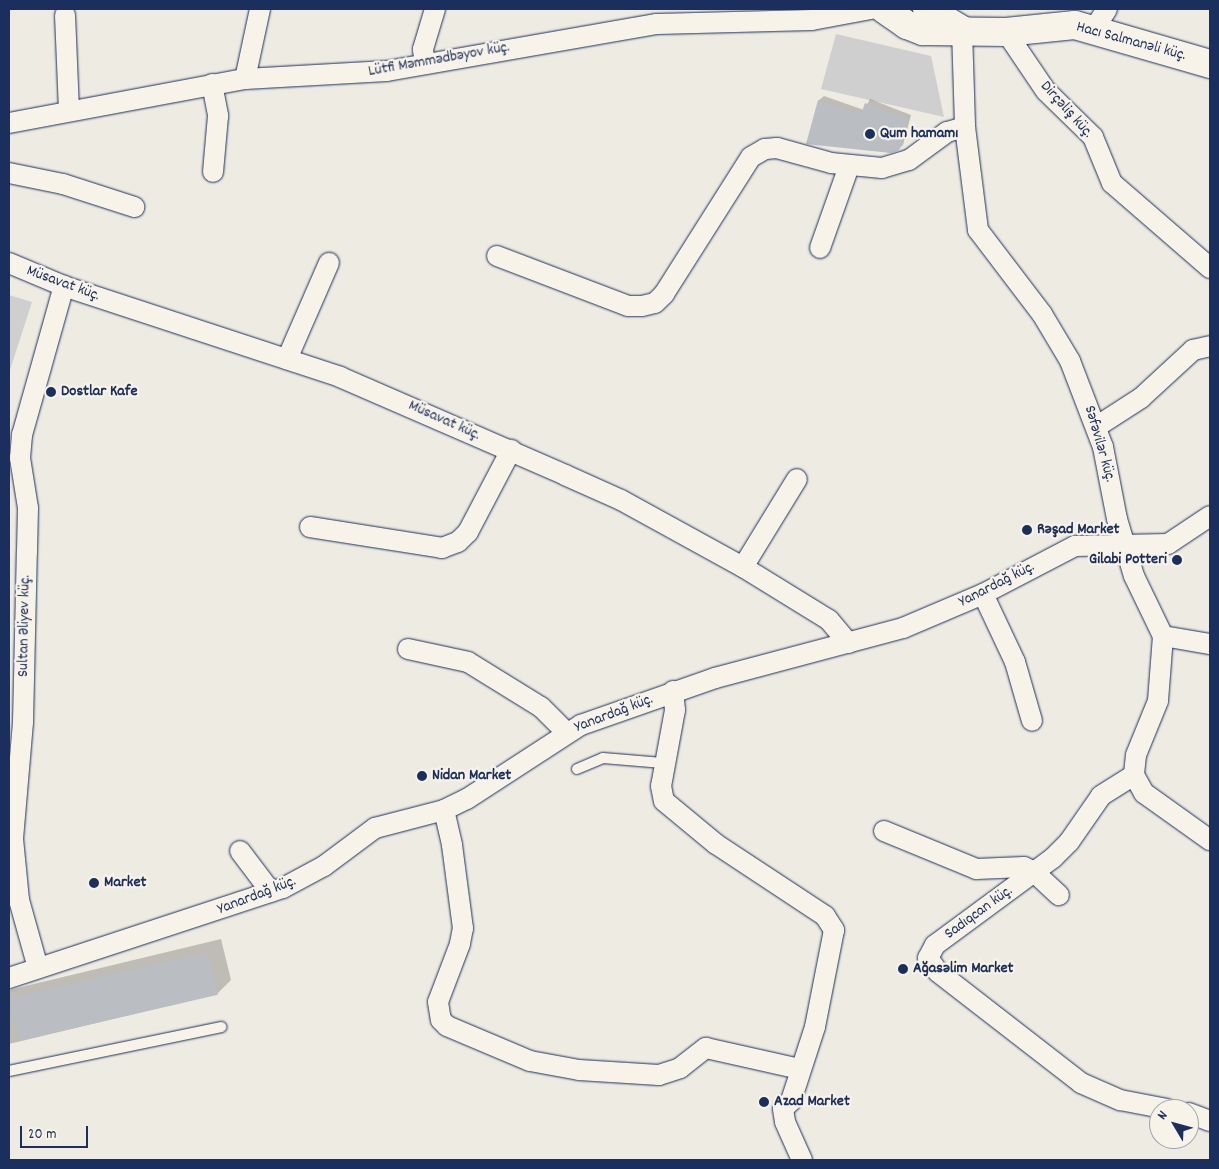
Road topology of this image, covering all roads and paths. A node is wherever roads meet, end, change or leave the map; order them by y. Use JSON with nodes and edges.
{"nodes":[{"id":1,"x":260,"y":9,"type":"edge"},
{"id":2,"x":435,"y":9,"type":"edge"},
{"id":3,"x":871,"y":9,"type":"edge"},
{"id":4,"x":884,"y":9,"type":"edge"},
{"id":5,"x":928,"y":9,"type":"edge"},
{"id":6,"x":65,"y":15,"type":"dead end"},
{"id":7,"x":1101,"y":19,"type":"edge"},
{"id":8,"x":962,"y":30,"type":"junction"},
{"id":9,"x":1006,"y":32,"type":"junction"},
{"id":10,"x":425,"y":64,"type":"junction"},
{"id":11,"x":1210,"y":64,"type":"edge"},
{"id":12,"x":245,"y":79,"type":"junction"},
{"id":13,"x":212,"y":84,"type":"junction"},
{"id":14,"x":69,"y":110,"type":"junction"},
{"id":15,"x":9,"y":123,"type":"edge"},
{"id":16,"x":965,"y":127,"type":"junction"},
{"id":17,"x":849,"y":166,"type":"junction"},
{"id":18,"x":213,"y":172,"type":"dead end"},
{"id":19,"x":9,"y":173,"type":"edge"},
{"id":20,"x":134,"y":207,"type":"dead end"},
{"id":21,"x":820,"y":248,"type":"dead end"},
{"id":22,"x":497,"y":256,"type":"dead end"},
{"id":23,"x":9,"y":263,"type":"edge"},
{"id":24,"x":329,"y":264,"type":"dead end"},
{"id":25,"x":1210,"y":268,"type":"edge"},
{"id":26,"x":64,"y":286,"type":"junction"},
{"id":27,"x":1210,"y":346,"type":"edge"},
{"id":28,"x":287,"y":359,"type":"junction"},
{"id":29,"x":1096,"y":427,"type":"junction"},
{"id":30,"x":511,"y":450,"type":"junction"},
{"id":31,"x":797,"y":479,"type":"dead end"},
{"id":32,"x":1210,"y":516,"type":"edge"},
{"id":33,"x":310,"y":527,"type":"dead end"},
{"id":34,"x":1125,"y":546,"type":"junction"},
{"id":35,"x":743,"y":567,"type":"junction"},
{"id":36,"x":983,"y":594,"type":"junction"},
{"id":37,"x":1163,"y":636,"type":"junction"},
{"id":38,"x":848,"y":643,"type":"junction"},
{"id":39,"x":1210,"y":644,"type":"edge"},
{"id":40,"x":408,"y":649,"type":"dead end"},
{"id":41,"x":673,"y":691,"type":"junction"},
{"id":42,"x":1032,"y":721,"type":"dead end"},
{"id":43,"x":566,"y":732,"type":"junction"},
{"id":44,"x":663,"y":763,"type":"junction"},
{"id":45,"x":577,"y":769,"type":"dead end"},
{"id":46,"x":1134,"y":775,"type":"junction"},
{"id":47,"x":444,"y":810,"type":"junction"},
{"id":48,"x":884,"y":830,"type":"dead end"},
{"id":49,"x":1210,"y":840,"type":"edge"},
{"id":50,"x":240,"y":851,"type":"dead end"},
{"id":51,"x":1034,"y":872,"type":"junction"},
{"id":52,"x":271,"y":892,"type":"junction"},
{"id":53,"x":1059,"y":895,"type":"dead end"},
{"id":54,"x":38,"y":968,"type":"junction"},
{"id":55,"x":9,"y":978,"type":"edge"},
{"id":56,"x":221,"y":1027,"type":"dead end"},
{"id":57,"x":800,"y":1069,"type":"junction"},
{"id":58,"x":9,"y":1071,"type":"edge"},
{"id":59,"x":1149,"y":1106,"type":"edge"},
{"id":60,"x":802,"y":1160,"type":"edge"}],
"edges":[{"from":1,"to":12,"type":"street"},
{"from":2,"to":10,"type":"street"},
{"from":3,"to":10,"type":"street","name":"Lütfi Məmmədbəyov küç."},
{"from":4,"to":8,"type":"street","name":"Hacı Salmanəli küç."},
{"from":5,"to":8,"type":"street"},
{"from":6,"to":14,"type":"street"},
{"from":7,"to":9,"type":"street","name":"Hacı Salmanəli küç."},
{"from":7,"to":11,"type":"street","name":"Hacı Salmanəli küç."},
{"from":8,"to":9,"type":"street","name":"Hacı Salmanəli küç."},
{"from":8,"to":16,"type":"street","name":"Səfəvilər küç."},
{"from":9,"to":25,"type":"street","name":"Dirçəliş küç."},
{"from":10,"to":12,"type":"street","name":"Lütfi Məmmədbəyov küç."},
{"from":12,"to":13,"type":"street","name":"Lütfi Məmmədbəyov küç."},
{"from":13,"to":14,"type":"street","name":"Lütfi Məmmədbəyov küç."},
{"from":13,"to":18,"type":"street"},
{"from":14,"to":15,"type":"street","name":"Lütfi Məmmədbəyov küç."},
{"from":16,"to":17,"type":"street"},
{"from":16,"to":29,"type":"street","name":"Səfəvilər küç."},
{"from":17,"to":21,"type":"street"},
{"from":17,"to":22,"type":"street"},
{"from":19,"to":20,"type":"street"},
{"from":23,"to":26,"type":"street","name":"Müsavat küç."},
{"from":24,"to":28,"type":"street"},
{"from":26,"to":28,"type":"street","name":"Müsavat küç."},
{"from":26,"to":54,"type":"street","name":"Sultan Əliyev küç."},
{"from":27,"to":29,"type":"street"},
{"from":28,"to":30,"type":"street","name":"Müsavat küç."},
{"from":29,"to":34,"type":"street","name":"Səfəvilər küç."},
{"from":30,"to":33,"type":"street"},
{"from":30,"to":35,"type":"street","name":"Müsavat küç."},
{"from":31,"to":35,"type":"street"},
{"from":32,"to":34,"type":"street","name":"Yanardağ küç."},
{"from":34,"to":36,"type":"street","name":"Yanardağ küç."},
{"from":34,"to":37,"type":"street","name":"Səfəvilər küç."},
{"from":35,"to":38,"type":"street","name":"Müsavat küç."},
{"from":36,"to":38,"type":"street","name":"Yanardağ küç."},
{"from":36,"to":42,"type":"street"},
{"from":37,"to":39,"type":"street"},
{"from":37,"to":46,"type":"street"},
{"from":38,"to":41,"type":"street","name":"Yanardağ küç."},
{"from":40,"to":43,"type":"street"},
{"from":41,"to":43,"type":"street","name":"Yanardağ küç."},
{"from":41,"to":44,"type":"street"},
{"from":43,"to":47,"type":"street","name":"Yanardağ küç."},
{"from":44,"to":45,"type":"lane"},
{"from":44,"to":57,"type":"street"},
{"from":46,"to":49,"type":"street"},
{"from":46,"to":51,"type":"street","name":"Sadıqcan küç."},
{"from":47,"to":52,"type":"street","name":"Yanardağ küç."},
{"from":47,"to":57,"type":"street"},
{"from":48,"to":51,"type":"street"},
{"from":50,"to":52,"type":"street"},
{"from":51,"to":53,"type":"street"},
{"from":51,"to":59,"type":"street","name":"Sadıqcan küç."},
{"from":52,"to":54,"type":"street","name":"Yanardağ küç."},
{"from":54,"to":55,"type":"street","name":"Yanardağ küç."},
{"from":56,"to":58,"type":"lane"},
{"from":57,"to":60,"type":"street"}]}
